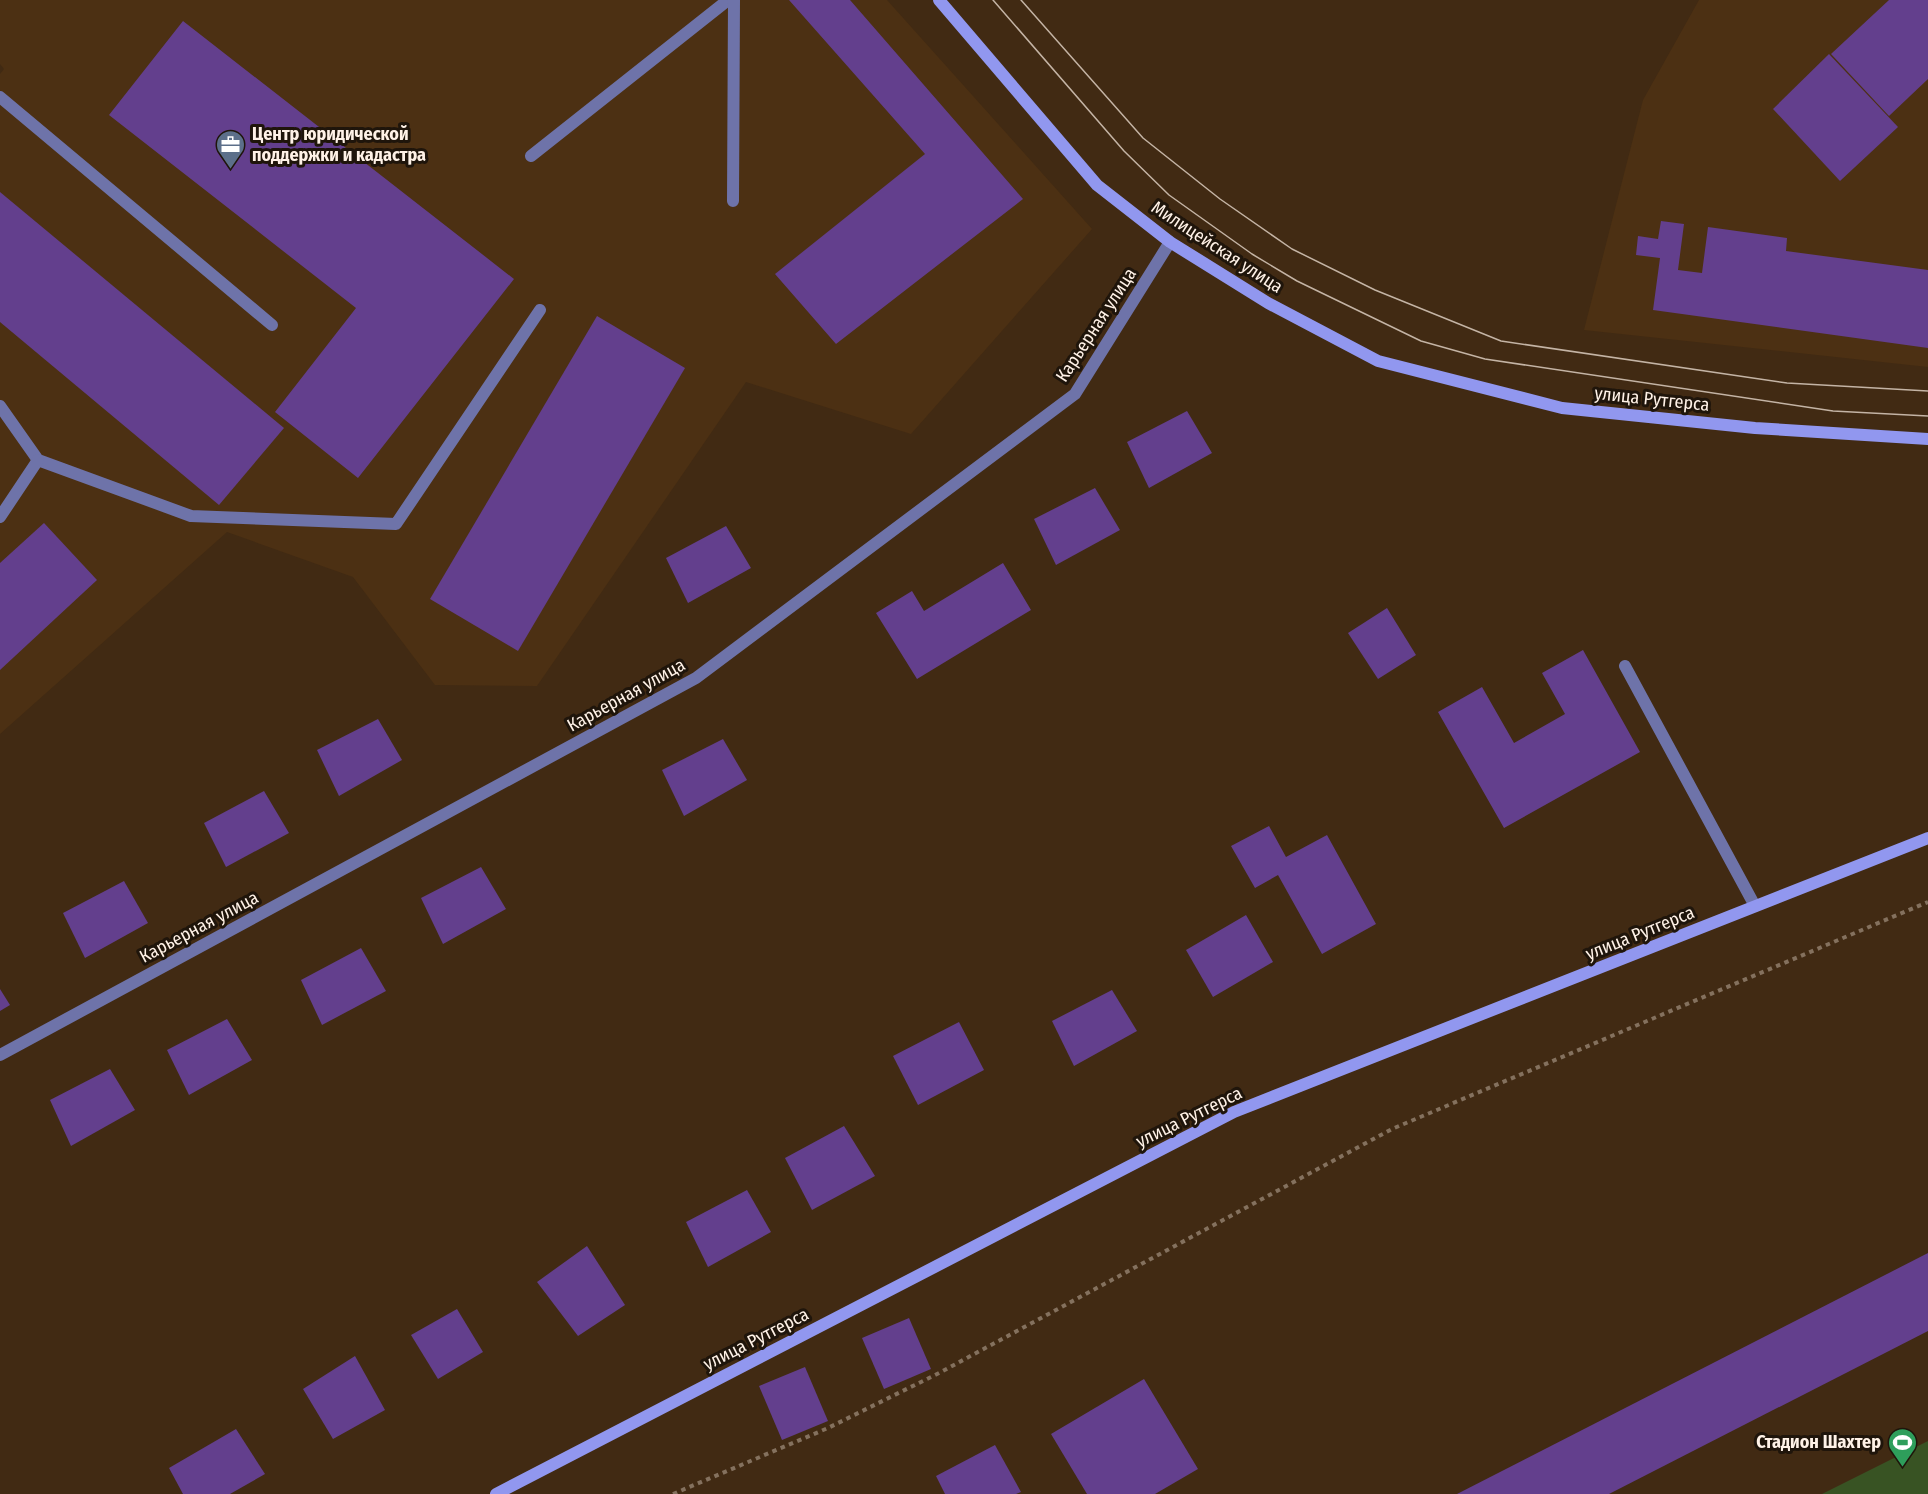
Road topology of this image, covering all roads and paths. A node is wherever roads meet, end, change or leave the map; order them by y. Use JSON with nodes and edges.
{"nodes":[{"id":1,"x":728,"y":0,"type":"edge"},
{"id":2,"x":734,"y":0,"type":"edge"},
{"id":3,"x":939,"y":0,"type":"edge"},
{"id":4,"x":0,"y":97,"type":"edge"},
{"id":5,"x":531,"y":156,"type":"dead end"},
{"id":6,"x":733,"y":201,"type":"dead end"},
{"id":7,"x":1170,"y":242,"type":"junction"},
{"id":8,"x":540,"y":310,"type":"dead end"},
{"id":9,"x":272,"y":325,"type":"dead end"},
{"id":10,"x":1378,"y":362,"type":"joint"},
{"id":11,"x":0,"y":406,"type":"edge"},
{"id":12,"x":1928,"y":439,"type":"edge"},
{"id":13,"x":38,"y":460,"type":"junction"},
{"id":14,"x":0,"y":517,"type":"edge"},
{"id":15,"x":1625,"y":666,"type":"dead end"},
{"id":16,"x":1928,"y":838,"type":"edge"},
{"id":17,"x":1928,"y":902,"type":"edge"},
{"id":18,"x":1755,"y":906,"type":"junction"},
{"id":19,"x":0,"y":1055,"type":"edge"},
{"id":20,"x":496,"y":1494,"type":"edge"},
{"id":21,"x":673,"y":1494,"type":"edge"}],
"edges":[{"from":1,"to":5,"type":"lane"},
{"from":2,"to":6,"type":"lane"},
{"from":3,"to":7,"type":"main road","name":"Милицейская улица"},
{"from":4,"to":9,"type":"lane"},
{"from":7,"to":10,"type":"main road","name":"Милицейская улица"},
{"from":7,"to":19,"type":"lane","name":"Карьерная улица"},
{"from":8,"to":13,"type":"lane"},
{"from":10,"to":12,"type":"main road","name":"улица Рутгерса"},
{"from":11,"to":13,"type":"lane"},
{"from":13,"to":14,"type":"lane"},
{"from":15,"to":18,"type":"lane"},
{"from":16,"to":18,"type":"main road","name":"улица Рутгерса"},
{"from":17,"to":21,"type":"path"},
{"from":18,"to":20,"type":"main road","name":"улица Рутгерса"}]}
